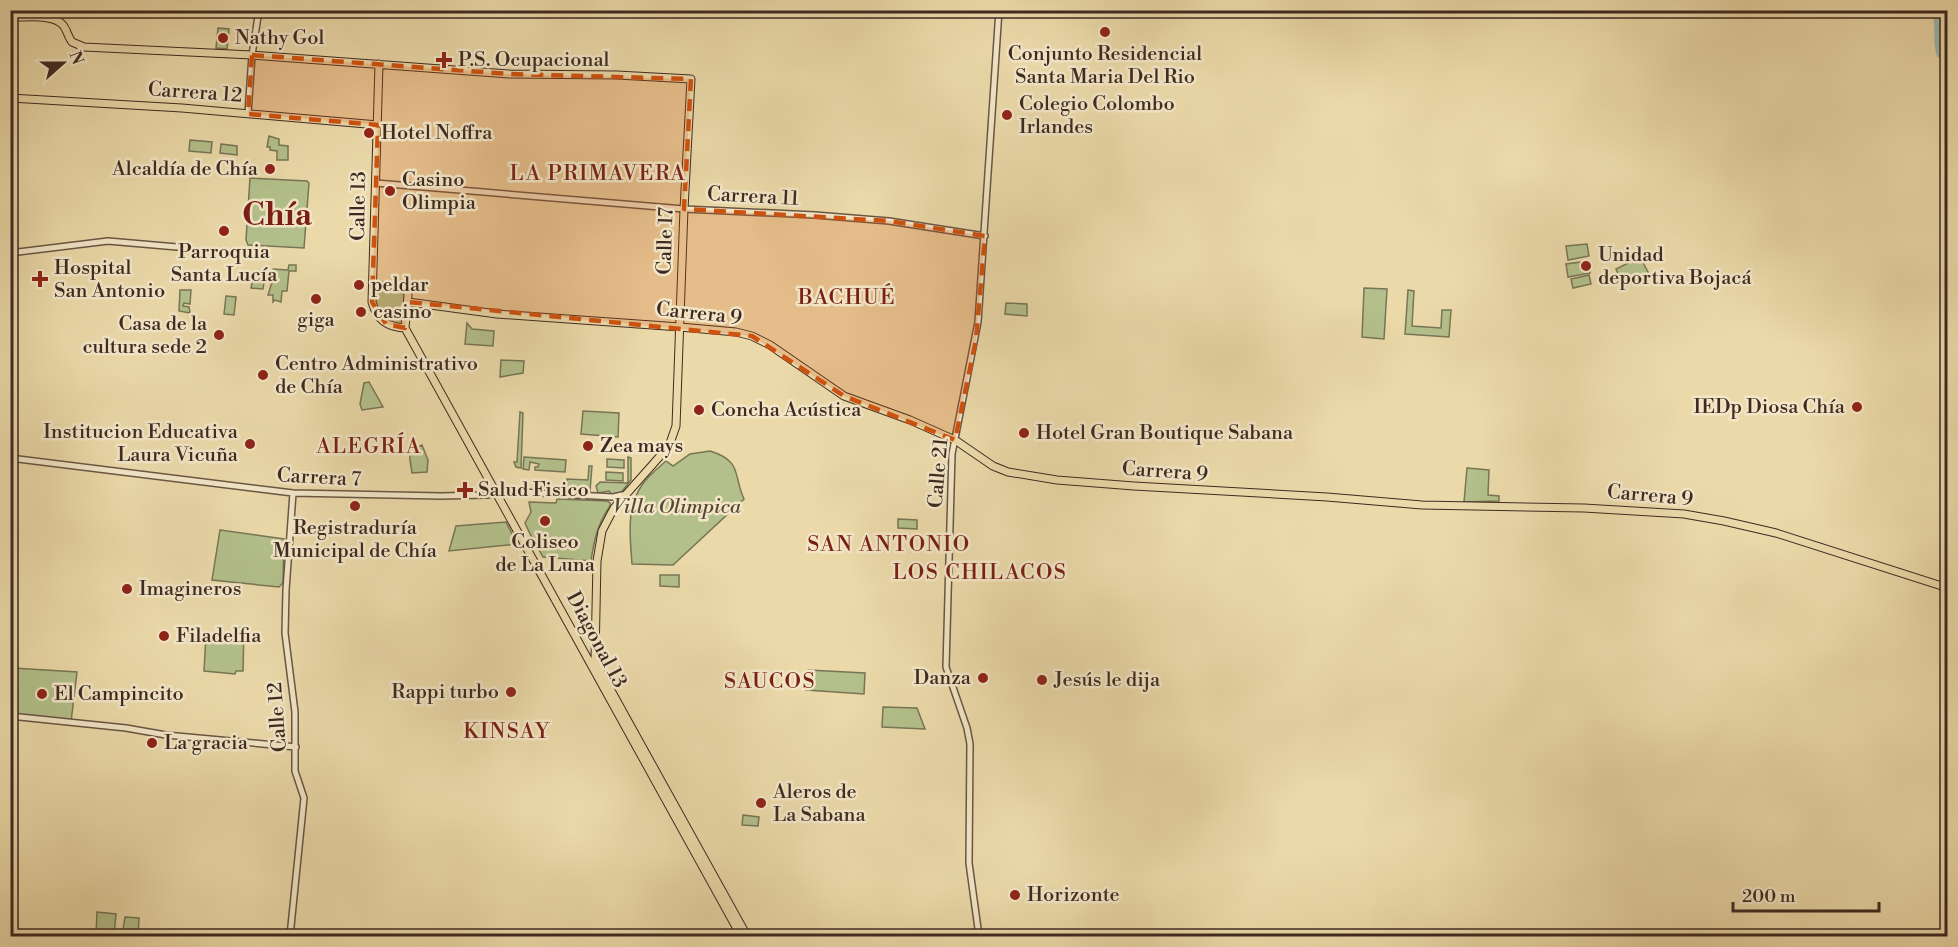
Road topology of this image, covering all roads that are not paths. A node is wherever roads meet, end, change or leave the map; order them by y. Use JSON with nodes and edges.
{"nodes":[{"id":1,"x":259,"y":10,"type":"edge"},
{"id":2,"x":999,"y":10,"type":"edge"},
{"id":3,"x":10,"y":17,"type":"edge"},
{"id":4,"x":252,"y":55,"type":"junction"},
{"id":5,"x":379,"y":64,"type":"junction"},
{"id":6,"x":10,"y":98,"type":"edge"},
{"id":7,"x":248,"y":114,"type":"junction"},
{"id":8,"x":378,"y":125,"type":"junction"},
{"id":9,"x":376,"y":183,"type":"junction"},
{"id":10,"x":684,"y":209,"type":"junction"},
{"id":11,"x":985,"y":236,"type":"junction"},
{"id":12,"x":177,"y":247,"type":"dead end"},
{"id":13,"x":10,"y":253,"type":"edge"},
{"id":14,"x":374,"y":285,"type":"junction"},
{"id":15,"x":408,"y":302,"type":"junction"},
{"id":16,"x":680,"y":327,"type":"junction"},
{"id":17,"x":405,"y":328,"type":"junction"},
{"id":18,"x":672,"y":440,"type":"joint"},
{"id":19,"x":955,"y":440,"type":"junction"},
{"id":20,"x":10,"y":458,"type":"edge"},
{"id":21,"x":497,"y":492,"type":"junction"},
{"id":22,"x":293,"y":493,"type":"junction"},
{"id":23,"x":627,"y":494,"type":"junction"},
{"id":24,"x":502,"y":501,"type":"junction"},
{"id":25,"x":614,"y":508,"type":"junction"},
{"id":26,"x":1947,"y":588,"type":"edge"},
{"id":27,"x":570,"y":627,"type":"junction"},
{"id":28,"x":596,"y":642,"type":"junction"},
{"id":29,"x":10,"y":716,"type":"edge"},
{"id":30,"x":296,"y":747,"type":"junction"},
{"id":31,"x":290,"y":936,"type":"edge"},
{"id":32,"x":741,"y":936,"type":"edge"},
{"id":33,"x":747,"y":936,"type":"edge"},
{"id":34,"x":979,"y":936,"type":"edge"}],
"edges":[{"from":1,"to":4,"type":"street"},
{"from":2,"to":11,"type":"street","name":"Calle 21"},
{"from":3,"to":4,"type":"main road"},
{"from":4,"to":5,"type":"main road"},
{"from":4,"to":7,"type":"street"},
{"from":5,"to":8,"type":"main road","name":"Calle 13"},
{"from":5,"to":10,"type":"main road","name":"Calle 17"},
{"from":6,"to":7,"type":"main road","name":"Carrera 12"},
{"from":7,"to":8,"type":"main road","name":"Carrera 12"},
{"from":8,"to":9,"type":"main road","name":"Calle 13"},
{"from":9,"to":10,"type":"street","name":"Carrera 11"},
{"from":9,"to":14,"type":"main road","name":"Calle 13"},
{"from":10,"to":11,"type":"street","name":"Carrera 11"},
{"from":10,"to":16,"type":"main road","name":"Calle 17"},
{"from":11,"to":19,"type":"street","name":"Calle 21"},
{"from":12,"to":13,"type":"street"},
{"from":14,"to":15,"type":"main road"},
{"from":14,"to":17,"type":"main road","name":"Calle 13"},
{"from":15,"to":16,"type":"main road","name":"Carrera 9"},
{"from":15,"to":17,"type":"main road"},
{"from":16,"to":18,"type":"main road","name":"Calle 17"},
{"from":16,"to":19,"type":"main road","name":"Carrera 9"},
{"from":17,"to":21,"type":"main road","name":"Diagonal 13"},
{"from":18,"to":23,"type":"main road","name":"Diagonal 13"},
{"from":19,"to":26,"type":"main road","name":"Carrera 9"},
{"from":19,"to":34,"type":"street","name":"Calle 21"},
{"from":20,"to":22,"type":"street","name":"Carrera 7"},
{"from":21,"to":22,"type":"street","name":"Carrera 7"},
{"from":21,"to":23,"type":"street","name":"Carrera 7"},
{"from":21,"to":24,"type":"main road","name":"Diagonal 13"},
{"from":22,"to":30,"type":"street","name":"Calle 12"},
{"from":23,"to":25,"type":"main road","name":"Diagonal 13"},
{"from":24,"to":25,"type":"street"},
{"from":24,"to":27,"type":"main road","name":"Diagonal 13"},
{"from":25,"to":28,"type":"main road","name":"Diagonal 13"},
{"from":27,"to":28,"type":"main road"},
{"from":27,"to":32,"type":"main road","name":"Diagonal 13"},
{"from":28,"to":33,"type":"main road","name":"Diagonal 13"},
{"from":29,"to":30,"type":"street"},
{"from":30,"to":31,"type":"street","name":"Calle 12"}]}
